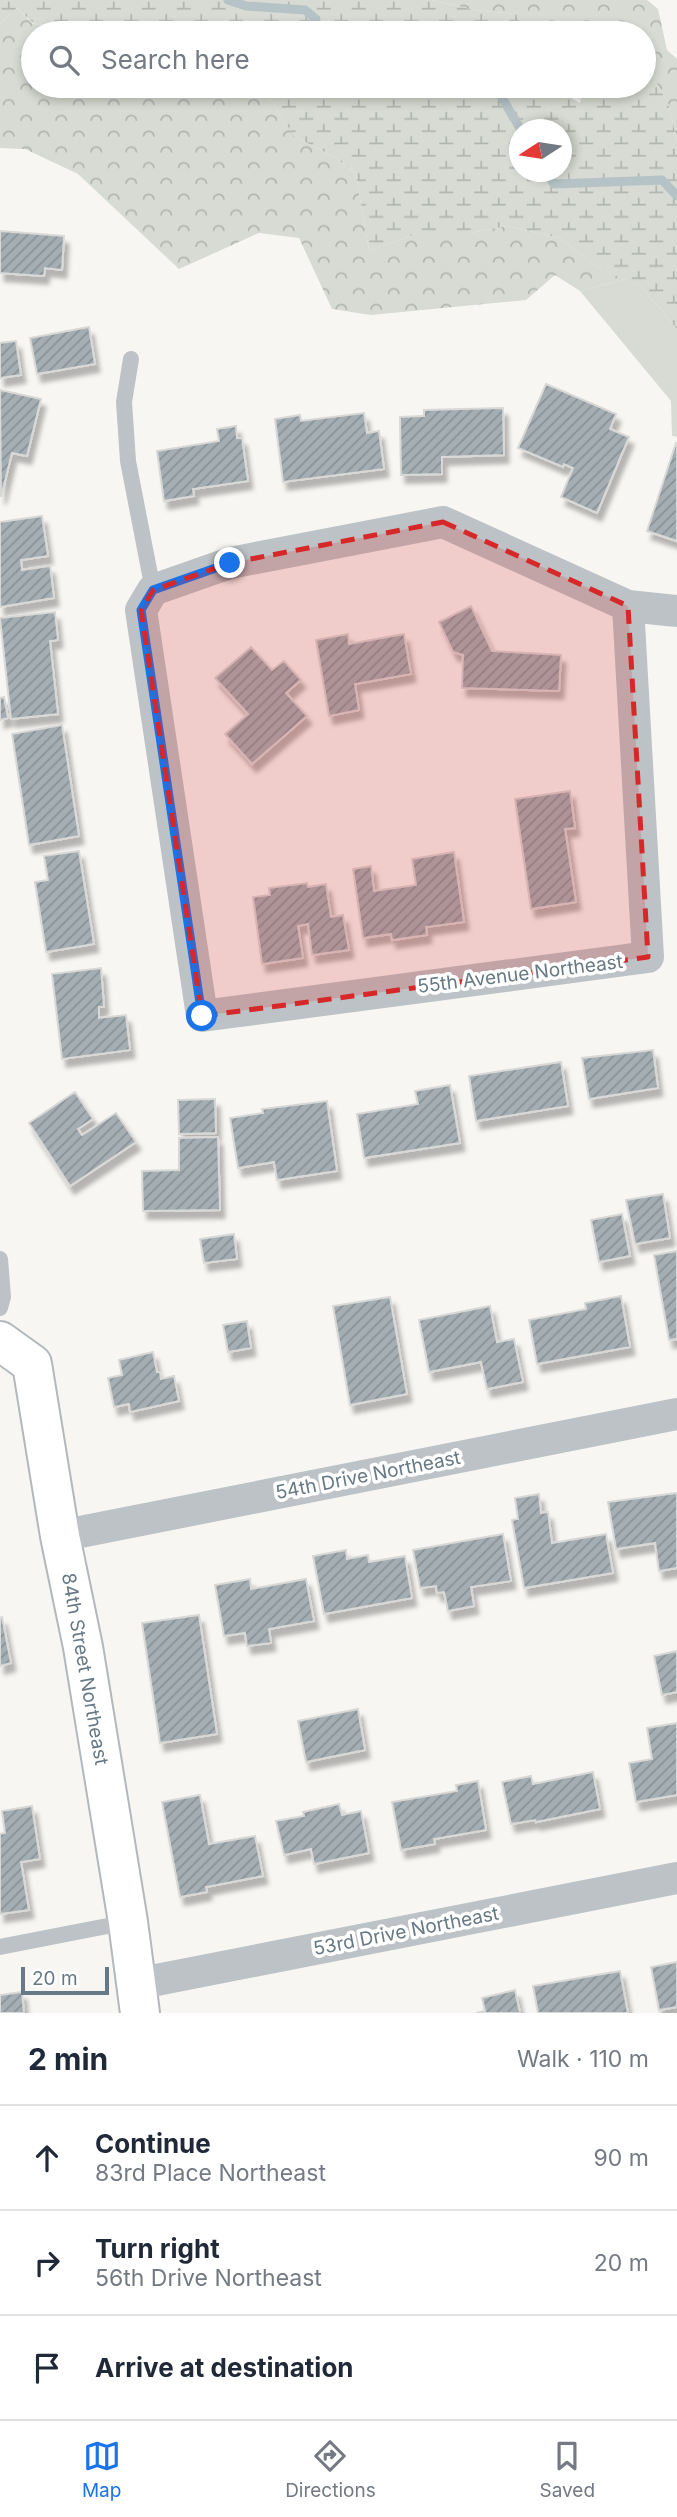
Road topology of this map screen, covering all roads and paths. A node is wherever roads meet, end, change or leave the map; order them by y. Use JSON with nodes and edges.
{"nodes":[{"id":1,"x":131,"y":359,"type":"dead end"},
{"id":2,"x":147,"y":600,"type":"junction"},
{"id":3,"x":628,"y":606,"type":"junction"},
{"id":4,"x":677,"y":611,"type":"edge"},
{"id":5,"x":0,"y":1259,"type":"edge"},
{"id":6,"x":0,"y":1308,"type":"edge"},
{"id":7,"x":0,"y":1341,"type":"edge"},
{"id":8,"x":677,"y":1414,"type":"edge"},
{"id":9,"x":60,"y":1536,"type":"junction"},
{"id":10,"x":677,"y":1878,"type":"edge"},
{"id":11,"x":128,"y":1922,"type":"junction"},
{"id":12,"x":0,"y":1947,"type":"edge"},
{"id":13,"x":138,"y":1998,"type":"edge"}],
"edges":[{"from":1,"to":2,"type":"lane"},
{"from":2,"to":3,"type":"street"},
{"from":2,"to":3,"type":"street","name":"55th Avenue Northeast"},
{"from":3,"to":4,"type":"street"},
{"from":5,"to":6,"type":"lane"},
{"from":7,"to":9,"type":"street","name":"84th Street Northeast"},
{"from":8,"to":9,"type":"street","name":"54th Drive Northeast"},
{"from":9,"to":11,"type":"street","name":"84th Street Northeast"},
{"from":10,"to":13,"type":"street","name":"53rd Drive Northeast"},
{"from":11,"to":12,"type":"lane"},
{"from":11,"to":13,"type":"street","name":"84th Street Northeast"}]}
